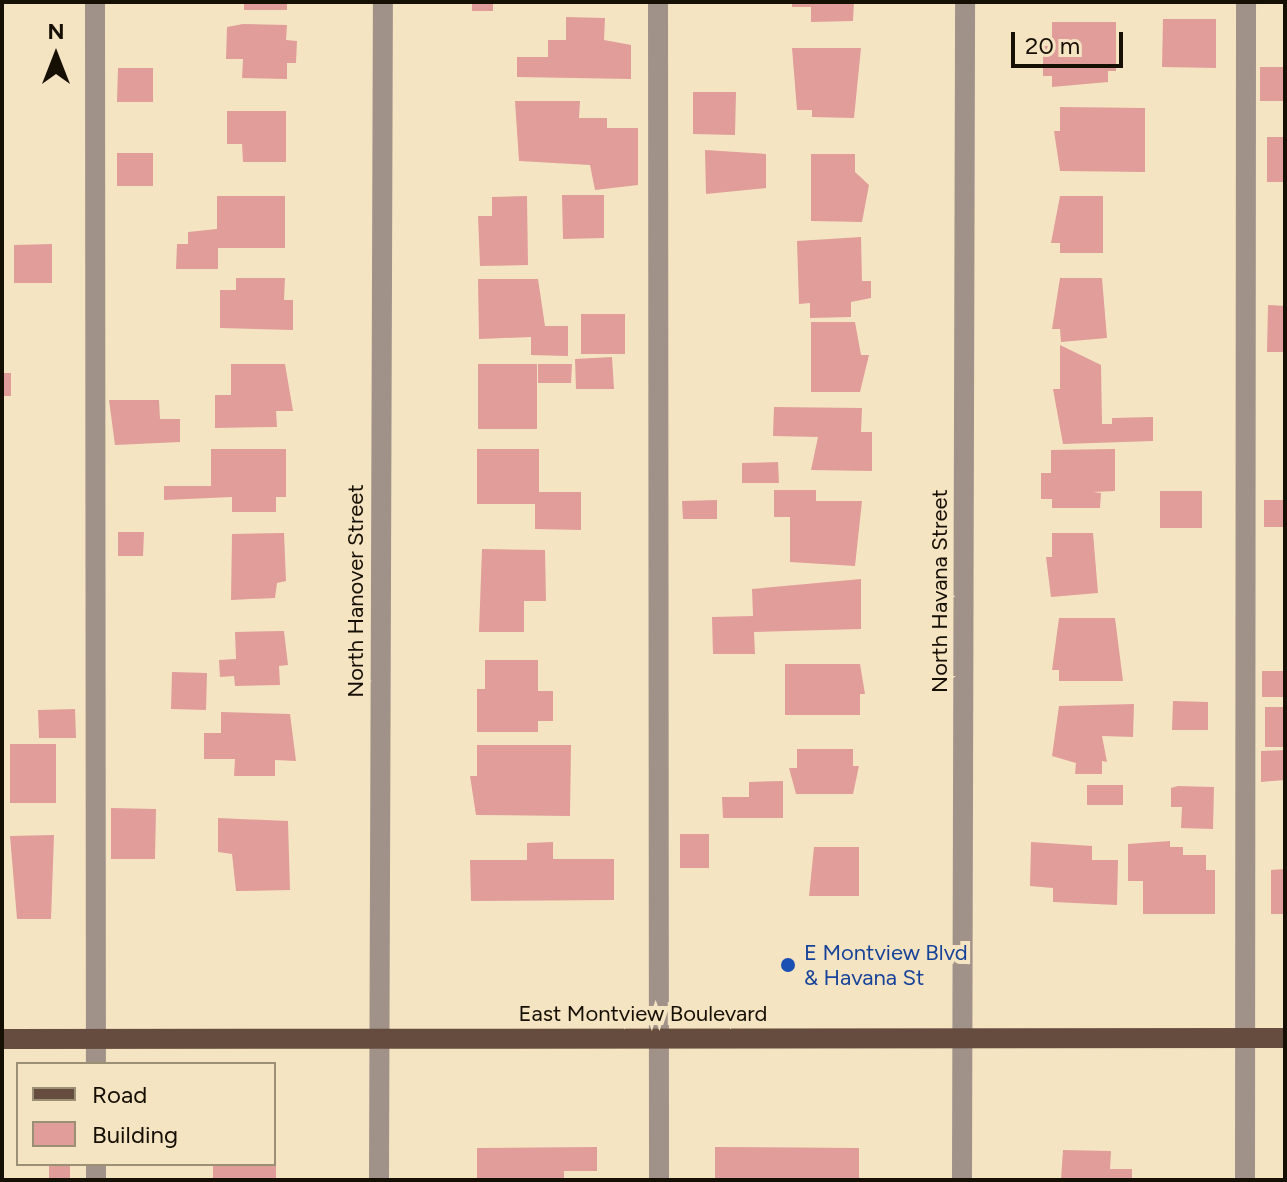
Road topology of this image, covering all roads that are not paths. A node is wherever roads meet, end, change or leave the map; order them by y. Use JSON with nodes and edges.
{"nodes":[{"id":1,"x":95,"y":2,"type":"edge"},
{"id":2,"x":383,"y":2,"type":"edge"},
{"id":3,"x":658,"y":2,"type":"edge"},
{"id":4,"x":965,"y":2,"type":"edge"},
{"id":5,"x":1246,"y":2,"type":"edge"},
{"id":6,"x":659,"y":1038,"type":"junction"},
{"id":7,"x":963,"y":1038,"type":"junction"},
{"id":8,"x":1245,"y":1038,"type":"junction"},
{"id":9,"x":1285,"y":1038,"type":"edge"},
{"id":10,"x":2,"y":1039,"type":"edge"},
{"id":11,"x":96,"y":1039,"type":"junction"},
{"id":12,"x":379,"y":1039,"type":"junction"},
{"id":13,"x":96,"y":1062,"type":"edge"},
{"id":14,"x":379,"y":1180,"type":"edge"},
{"id":15,"x":659,"y":1180,"type":"edge"},
{"id":16,"x":962,"y":1180,"type":"edge"},
{"id":17,"x":1245,"y":1180,"type":"edge"}],
"edges":[{"from":1,"to":11,"type":"street"},
{"from":2,"to":12,"type":"street","name":"North Hanover Street"},
{"from":3,"to":6,"type":"street"},
{"from":4,"to":7,"type":"street","name":"North Havana Street"},
{"from":5,"to":8,"type":"street"},
{"from":6,"to":7,"type":"main road","name":"East Montview Boulevard"},
{"from":6,"to":12,"type":"main road","name":"East Montview Boulevard"},
{"from":6,"to":15,"type":"street"},
{"from":7,"to":8,"type":"main road","name":"East Montview Boulevard"},
{"from":7,"to":16,"type":"street","name":"North Havana Street"},
{"from":8,"to":9,"type":"main road","name":"East Montview Boulevard"},
{"from":8,"to":17,"type":"street"},
{"from":10,"to":11,"type":"main road","name":"East Montview Boulevard"},
{"from":11,"to":12,"type":"main road","name":"East Montview Boulevard"},
{"from":11,"to":13,"type":"street"},
{"from":12,"to":14,"type":"street","name":"North Hanover Street"}]}
